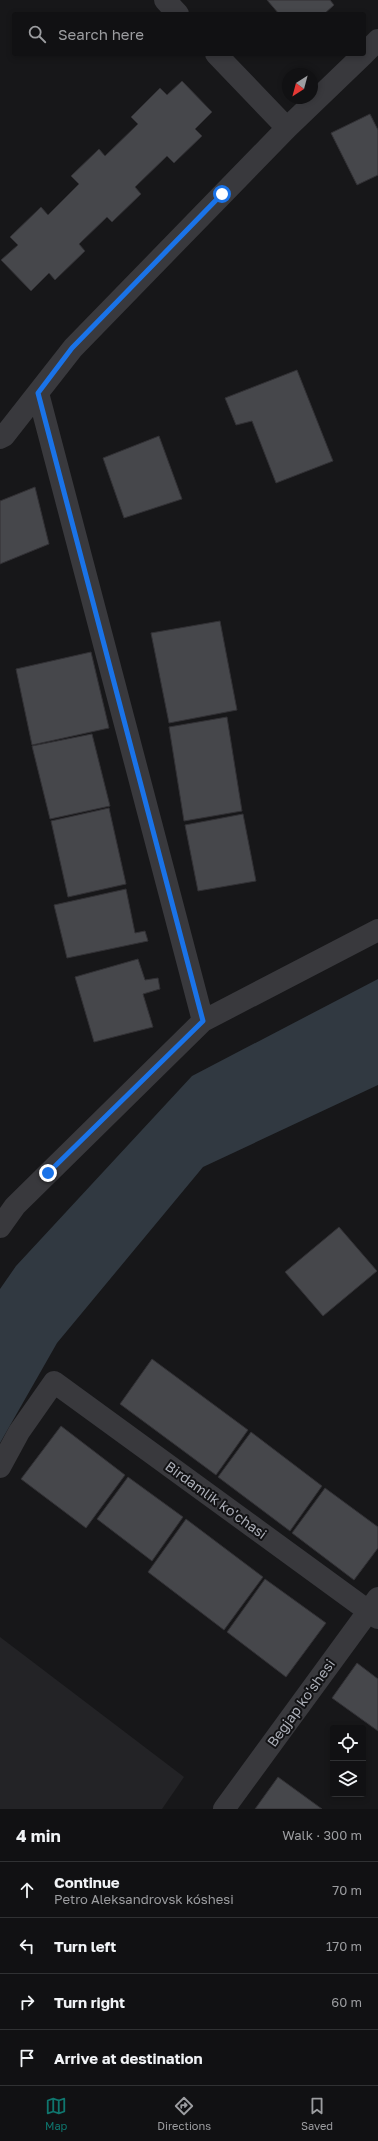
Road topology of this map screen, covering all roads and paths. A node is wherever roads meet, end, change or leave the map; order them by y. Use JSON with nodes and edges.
{"nodes":[{"id":1,"x":165,"y":0,"type":"edge"},
{"id":2,"x":176,"y":12,"type":"edge"},
{"id":3,"x":378,"y":40,"type":"edge"},
{"id":4,"x":366,"y":52,"type":"edge"},
{"id":5,"x":218,"y":56,"type":"edge"},
{"id":6,"x":362,"y":56,"type":"edge"},
{"id":7,"x":287,"y":128,"type":"junction"},
{"id":8,"x":38,"y":393,"type":"junction"},
{"id":9,"x":0,"y":438,"type":"edge"},
{"id":10,"x":378,"y":930,"type":"edge"},
{"id":11,"x":203,"y":1021,"type":"junction"},
{"id":12,"x":0,"y":1227,"type":"edge"},
{"id":13,"x":0,"y":1467,"type":"edge"},
{"id":14,"x":375,"y":1609,"type":"edge"},
{"id":15,"x":224,"y":1809,"type":"edge"}],
"edges":[{"from":1,"to":2,"type":"street"},
{"from":3,"to":4,"type":"street"},
{"from":5,"to":7,"type":"street"},
{"from":6,"to":7,"type":"street"},
{"from":7,"to":8,"type":"street"},
{"from":8,"to":9,"type":"street"},
{"from":8,"to":11,"type":"street"},
{"from":10,"to":11,"type":"street"},
{"from":11,"to":12,"type":"street"},
{"from":13,"to":14,"type":"street","name":"Birdamlik ko'chasi"},
{"from":14,"to":15,"type":"street","name":"Begjap ko'shesi"}]}
